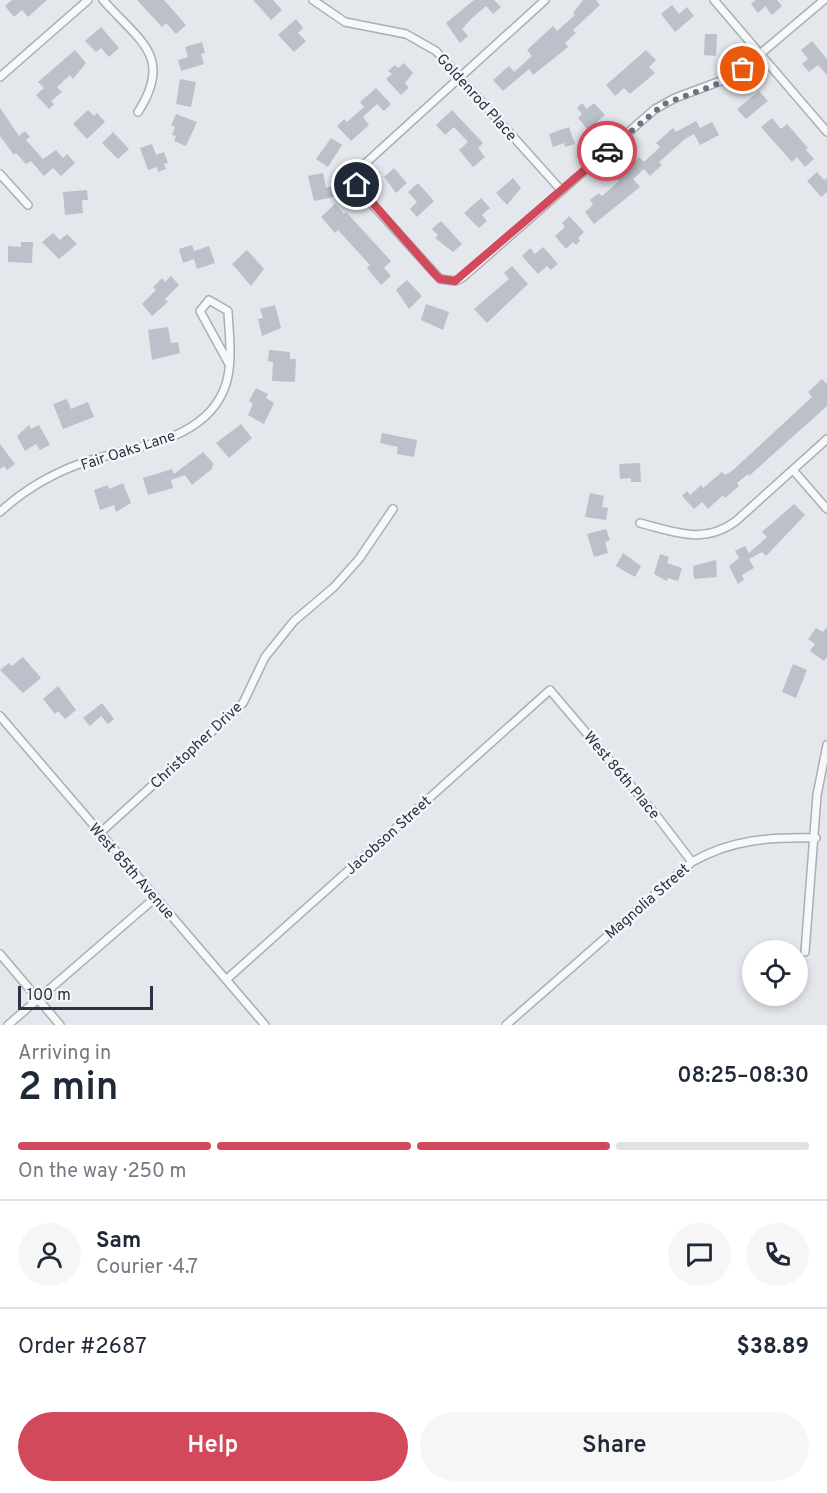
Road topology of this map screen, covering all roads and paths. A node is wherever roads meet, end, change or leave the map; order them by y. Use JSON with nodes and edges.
{"nodes":[{"id":1,"x":88,"y":0,"type":"edge"},
{"id":2,"x":103,"y":0,"type":"edge"},
{"id":3,"x":313,"y":0,"type":"edge"},
{"id":4,"x":545,"y":0,"type":"edge"},
{"id":5,"x":714,"y":0,"type":"edge"},
{"id":6,"x":824,"y":0,"type":"edge"},
{"id":7,"x":761,"y":55,"type":"junction"},
{"id":8,"x":0,"y":77,"type":"edge"},
{"id":9,"x":459,"y":77,"type":"junction"},
{"id":10,"x":138,"y":112,"type":"dead end"},
{"id":11,"x":827,"y":132,"type":"edge"},
{"id":12,"x":0,"y":174,"type":"edge"},
{"id":13,"x":561,"y":190,"type":"junction"},
{"id":14,"x":28,"y":205,"type":"dead end"},
{"id":15,"x":229,"y":364,"type":"junction"},
{"id":16,"x":827,"y":439,"type":"edge"},
{"id":17,"x":793,"y":470,"type":"junction"},
{"id":18,"x":393,"y":509,"type":"dead end"},
{"id":19,"x":827,"y":509,"type":"edge"},
{"id":20,"x":0,"y":512,"type":"edge"},
{"id":21,"x":640,"y":523,"type":"dead end"},
{"id":22,"x":550,"y":690,"type":"joint"},
{"id":23,"x":0,"y":716,"type":"edge"},
{"id":24,"x":827,"y":745,"type":"edge"},
{"id":25,"x":100,"y":833,"type":"junction"},
{"id":26,"x":816,"y":838,"type":"junction"},
{"id":27,"x":692,"y":862,"type":"junction"},
{"id":28,"x":155,"y":898,"type":"junction"},
{"id":29,"x":806,"y":940,"type":"edge"},
{"id":30,"x":0,"y":954,"type":"edge"},
{"id":31,"x":226,"y":980,"type":"junction"},
{"id":32,"x":38,"y":999,"type":"junction"},
{"id":33,"x":8,"y":1025,"type":"edge"},
{"id":34,"x":60,"y":1025,"type":"edge"},
{"id":35,"x":265,"y":1025,"type":"edge"},
{"id":36,"x":506,"y":1025,"type":"edge"}],
"edges":[{"from":1,"to":8,"type":"street"},
{"from":2,"to":10,"type":"street"},
{"from":3,"to":9,"type":"street","name":"Goldenrod Place"},
{"from":4,"to":9,"type":"street"},
{"from":5,"to":7,"type":"street"},
{"from":6,"to":7,"type":"street"},
{"from":7,"to":11,"type":"street"},
{"from":7,"to":13,"type":"street"},
{"from":9,"to":13,"type":"street","name":"Goldenrod Place"},
{"from":9,"to":13,"type":"street"},
{"from":12,"to":14,"type":"street"},
{"from":15,"to":15,"type":"street","name":"Fair Oaks Lane"},
{"from":15,"to":20,"type":"street","name":"Fair Oaks Lane"},
{"from":16,"to":17,"type":"street"},
{"from":17,"to":19,"type":"street"},
{"from":17,"to":21,"type":"street"},
{"from":18,"to":25,"type":"street","name":"Christopher Drive"},
{"from":22,"to":27,"type":"street","name":"West 86th Place"},
{"from":22,"to":31,"type":"street","name":"Jacobson Street"},
{"from":23,"to":25,"type":"street","name":"West 85th Avenue"},
{"from":24,"to":26,"type":"street"},
{"from":25,"to":28,"type":"street","name":"West 85th Avenue"},
{"from":26,"to":27,"type":"street","name":"Magnolia Street"},
{"from":26,"to":29,"type":"street"},
{"from":27,"to":36,"type":"street","name":"Magnolia Street"},
{"from":28,"to":31,"type":"street","name":"West 85th Avenue"},
{"from":28,"to":32,"type":"street"},
{"from":30,"to":32,"type":"street"},
{"from":31,"to":35,"type":"street","name":"West 85th Avenue"},
{"from":32,"to":33,"type":"street"},
{"from":32,"to":34,"type":"street"}]}
